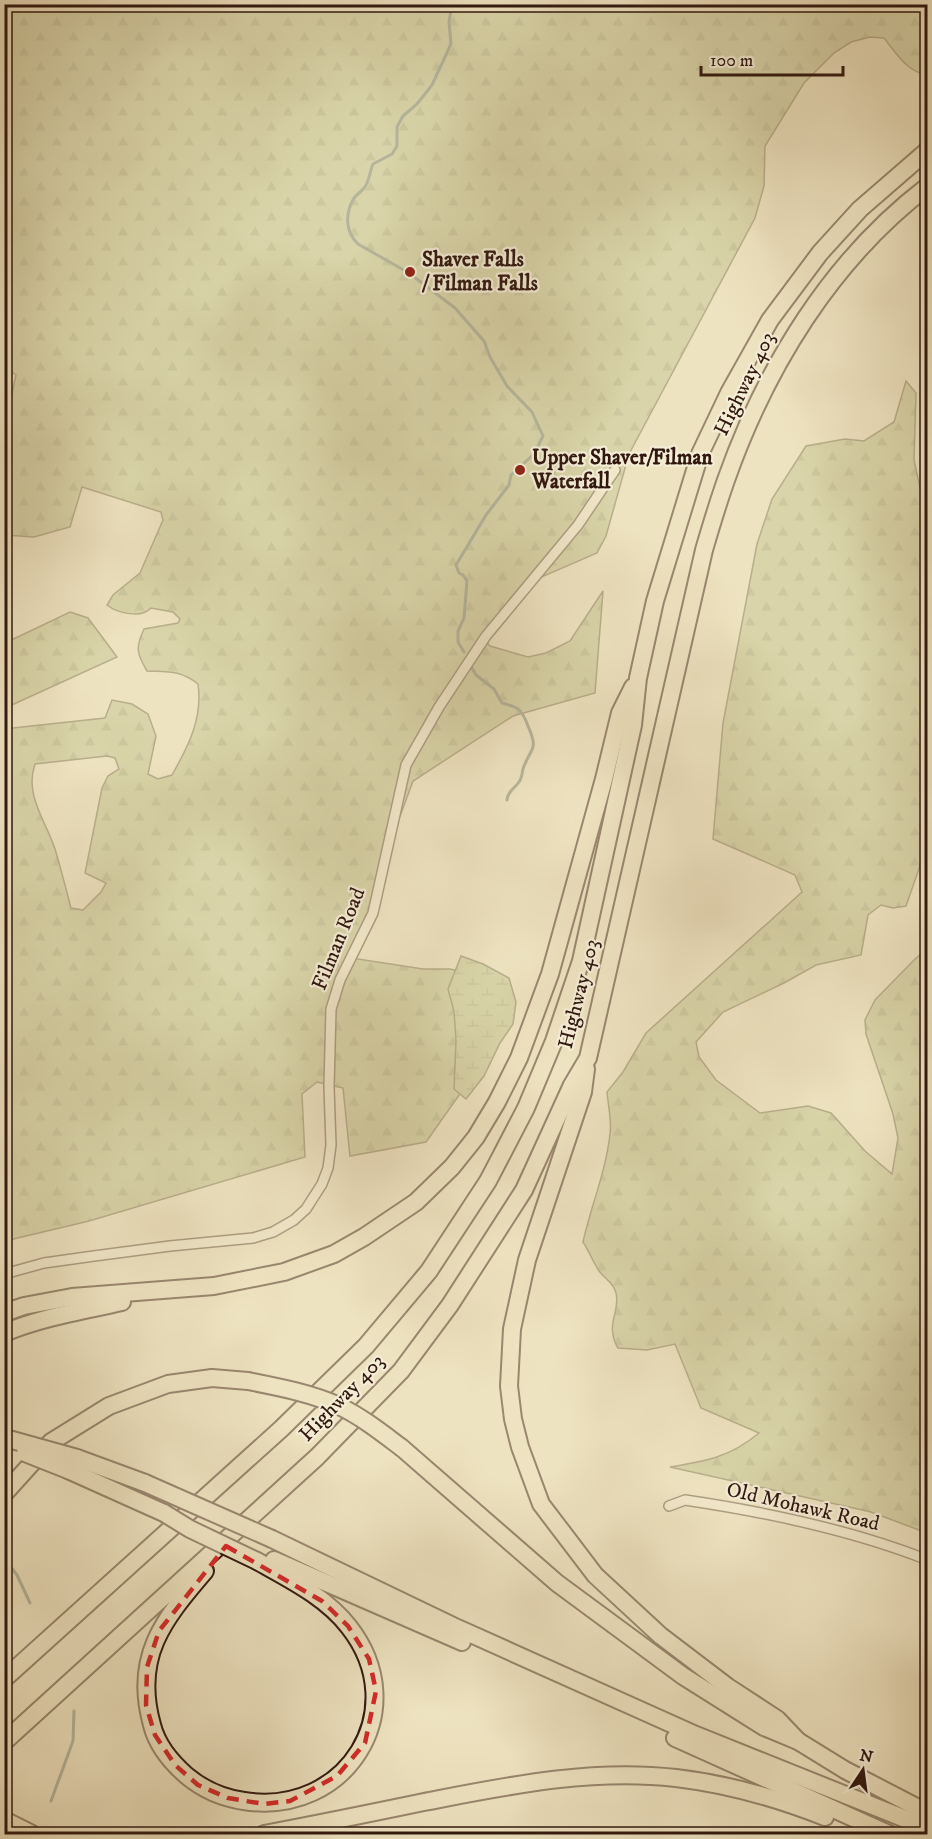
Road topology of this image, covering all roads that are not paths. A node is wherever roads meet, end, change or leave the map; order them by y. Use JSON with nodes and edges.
{"nodes":[{"id":1,"x":927,"y":150,"type":"edge"},
{"id":2,"x":927,"y":186,"type":"edge"},
{"id":3,"x":615,"y":470,"type":"dead end"},
{"id":4,"x":638,"y":678,"type":"junction"},
{"id":5,"x":588,"y":1058,"type":"junction"},
{"id":6,"x":4,"y":1274,"type":"edge"},
{"id":7,"x":178,"y":1289,"type":"junction"},
{"id":8,"x":4,"y":1313,"type":"edge"},
{"id":9,"x":4,"y":1333,"type":"edge"},
{"id":10,"x":5,"y":1438,"type":"edge"},
{"id":11,"x":4,"y":1447,"type":"edge"},
{"id":12,"x":73,"y":1464,"type":"junction"},
{"id":13,"x":4,"y":1494,"type":"edge"},
{"id":14,"x":669,"y":1506,"type":"dead end"},
{"id":15,"x":236,"y":1531,"type":"junction"},
{"id":16,"x":258,"y":1558,"type":"junction"},
{"id":17,"x":927,"y":1560,"type":"edge"},
{"id":18,"x":4,"y":1679,"type":"edge"},
{"id":19,"x":4,"y":1742,"type":"edge"},
{"id":20,"x":798,"y":1742,"type":"junction"},
{"id":21,"x":927,"y":1813,"type":"edge"},
{"id":22,"x":4,"y":1820,"type":"edge"},
{"id":23,"x":927,"y":1828,"type":"edge"},
{"id":24,"x":32,"y":1834,"type":"edge"},
{"id":25,"x":264,"y":1834,"type":"edge"},
{"id":26,"x":871,"y":1834,"type":"edge"},
{"id":27,"x":889,"y":1834,"type":"edge"}],
"edges":[{"from":1,"to":4,"type":"highway","name":"Highway 403"},
{"from":2,"to":5,"type":"highway","name":"Highway 403"},
{"from":3,"to":6,"type":"street","name":"Filman Road"},
{"from":4,"to":7,"type":"highway"},
{"from":4,"to":18,"type":"highway","name":"Highway 403"},
{"from":5,"to":15,"type":"highway","name":"Highway 403"},
{"from":5,"to":20,"type":"highway"},
{"from":7,"to":8,"type":"highway"},
{"from":7,"to":9,"type":"highway"},
{"from":10,"to":12,"type":"highway","bridge":true},
{"from":11,"to":12,"type":"highway","bridge":true},
{"from":12,"to":16,"type":"highway","bridge":true},
{"from":12,"to":23,"type":"highway","bridge":true},
{"from":13,"to":20,"type":"highway","bridge":true},
{"from":14,"to":17,"type":"street","name":"Old Mohawk Road"},
{"from":15,"to":16,"type":"highway"},
{"from":15,"to":19,"type":"highway","name":"Highway 403"},
{"from":16,"to":27,"type":"highway"},
{"from":20,"to":21,"type":"highway"},
{"from":22,"to":24,"type":"highway"},
{"from":25,"to":26,"type":"highway"}]}
